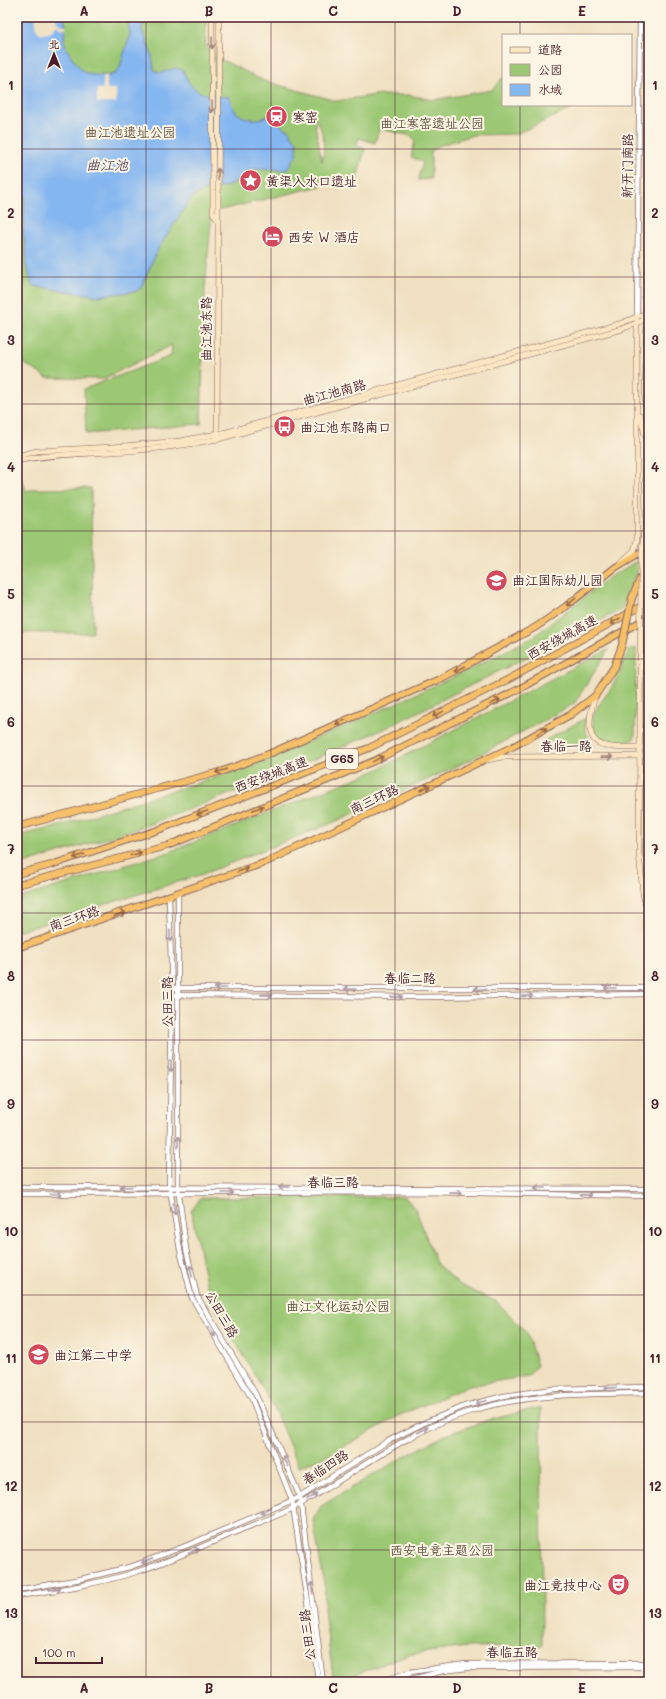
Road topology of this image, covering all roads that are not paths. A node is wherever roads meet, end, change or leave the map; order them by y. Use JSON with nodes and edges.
{"nodes":[{"id":1,"x":212,"y":17,"type":"edge"},
{"id":2,"x":219,"y":17,"type":"edge"},
{"id":3,"x":640,"y":17,"type":"edge"},
{"id":4,"x":218,"y":216,"type":"junction"},
{"id":5,"x":649,"y":312,"type":"edge"},
{"id":6,"x":637,"y":316,"type":"junction"},
{"id":7,"x":648,"y":319,"type":"edge"},
{"id":8,"x":637,"y":323,"type":"junction"},
{"id":9,"x":646,"y":349,"type":"junction"},
{"id":10,"x":649,"y":363,"type":"edge"},
{"id":11,"x":638,"y":398,"type":"junction"},
{"id":12,"x":649,"y":423,"type":"edge"},
{"id":13,"x":216,"y":434,"type":"junction"},
{"id":14,"x":649,"y":438,"type":"edge"},
{"id":15,"x":218,"y":440,"type":"junction"},
{"id":16,"x":649,"y":445,"type":"edge"},
{"id":17,"x":17,"y":456,"type":"edge"},
{"id":18,"x":17,"y":461,"type":"edge"},
{"id":19,"x":646,"y":512,"type":"junction"},
{"id":20,"x":649,"y":539,"type":"edge"},
{"id":21,"x":649,"y":548,"type":"edge"},
{"id":22,"x":634,"y":550,"type":"junction"},
{"id":23,"x":649,"y":566,"type":"edge"},
{"id":24,"x":616,"y":567,"type":"junction"},
{"id":25,"x":649,"y":602,"type":"edge"},
{"id":26,"x":649,"y":617,"type":"edge"},
{"id":27,"x":595,"y":696,"type":"junction"},
{"id":28,"x":649,"y":747,"type":"edge"},
{"id":29,"x":640,"y":748,"type":"junction"},
{"id":30,"x":640,"y":756,"type":"junction"},
{"id":31,"x":649,"y":756,"type":"edge"},
{"id":32,"x":484,"y":760,"type":"junction"},
{"id":33,"x":17,"y":827,"type":"edge"},
{"id":34,"x":17,"y":874,"type":"edge"},
{"id":35,"x":17,"y":885,"type":"edge"},
{"id":36,"x":178,"y":893,"type":"junction"},
{"id":37,"x":169,"y":897,"type":"junction"},
{"id":38,"x":649,"y":898,"type":"edge"},
{"id":39,"x":649,"y":918,"type":"edge"},
{"id":40,"x":17,"y":948,"type":"edge"},
{"id":41,"x":175,"y":988,"type":"junction"},
{"id":42,"x":649,"y":988,"type":"edge"},
{"id":43,"x":649,"y":994,"type":"edge"},
{"id":44,"x":175,"y":995,"type":"junction"},
{"id":45,"x":178,"y":1186,"type":"junction"},
{"id":46,"x":17,"y":1187,"type":"edge"},
{"id":47,"x":170,"y":1187,"type":"junction"},
{"id":48,"x":649,"y":1188,"type":"edge"},
{"id":49,"x":171,"y":1193,"type":"junction"},
{"id":50,"x":179,"y":1193,"type":"junction"},
{"id":51,"x":17,"y":1194,"type":"edge"},
{"id":52,"x":649,"y":1196,"type":"edge"},
{"id":53,"x":649,"y":1387,"type":"edge"},
{"id":54,"x":649,"y":1393,"type":"edge"},
{"id":55,"x":300,"y":1496,"type":"junction"},
{"id":56,"x":292,"y":1500,"type":"junction"},
{"id":57,"x":301,"y":1504,"type":"junction"},
{"id":58,"x":293,"y":1508,"type":"junction"},
{"id":59,"x":17,"y":1590,"type":"edge"},
{"id":60,"x":17,"y":1596,"type":"edge"},
{"id":61,"x":649,"y":1663,"type":"edge"},
{"id":62,"x":649,"y":1667,"type":"edge"},
{"id":63,"x":318,"y":1682,"type":"edge"},
{"id":64,"x":323,"y":1682,"type":"edge"},
{"id":65,"x":378,"y":1682,"type":"edge"},
{"id":66,"x":401,"y":1682,"type":"edge"}],
"edges":[{"from":1,"to":4,"type":"main road","name":"曲江池东路","one_way":true},
{"from":4,"to":2,"type":"main road","name":"曲江池东路","one_way":true},
{"from":3,"to":6,"type":"street","name":"新开门南路"},
{"from":4,"to":13,"type":"main road","name":"曲江池东路"},
{"from":5,"to":6,"type":"main road","name":"曲江池南路"},
{"from":6,"to":7,"type":"main road"},
{"from":6,"to":8,"type":"main road"},
{"from":6,"to":13,"type":"main road","name":"曲江池南路"},
{"from":7,"to":8,"type":"main road","name":"曲江池南路"},
{"from":7,"to":9,"type":"main road"},
{"from":8,"to":11,"type":"main road"},
{"from":8,"to":15,"type":"main road","name":"曲江池南路"},
{"from":9,"to":10,"type":"main road"},
{"from":9,"to":12,"type":"main road"},
{"from":11,"to":16,"type":"main road"},
{"from":11,"to":22,"type":"main road"},
{"from":13,"to":15,"type":"main road","name":"曲江池东路"},
{"from":13,"to":17,"type":"main road","name":"曲江池南路"},
{"from":14,"to":19,"type":"main road","bridge":true},
{"from":15,"to":18,"type":"main road","name":"曲江池南路"},
{"from":19,"to":29,"type":"main road","bridge":true},
{"from":19,"to":38,"type":"main road","bridge":true},
{"from":20,"to":22,"type":"main road"},
{"from":21,"to":24,"type":"highway"},
{"from":22,"to":24,"type":"main road"},
{"from":23,"to":27,"type":"highway","name":"南三环路","bridge":true},
{"from":24,"to":33,"type":"highway","one_way":true},
{"from":25,"to":34,"type":"highway","name":"西安绕城高速","number":"G65","one_way":true},
{"from":35,"to":26,"type":"highway","name":"西安绕城高速","number":"G65","one_way":true},
{"from":27,"to":29,"type":"main road","name":"春临一路"},
{"from":32,"to":27,"type":"highway","name":"南三环路","one_way":true},
{"from":28,"to":29,"type":"main road","name":"春临一路"},
{"from":29,"to":30,"type":"main road"},
{"from":30,"to":31,"type":"main road","name":"春临一路"},
{"from":32,"to":30,"type":"main road","name":"春临一路","one_way":true},
{"from":30,"to":39,"type":"main road"},
{"from":36,"to":32,"type":"highway","name":"南三环路","one_way":true},
{"from":36,"to":37,"type":"highway","name":"南三环路"},
{"from":36,"to":41,"type":"street","name":"公田三路"},
{"from":40,"to":37,"type":"highway","name":"南三环路","one_way":true},
{"from":37,"to":41,"type":"street","name":"公田三路","one_way":true},
{"from":42,"to":41,"type":"street","name":"春临二路","one_way":true},
{"from":41,"to":44,"type":"street","name":"公田三路"},
{"from":44,"to":43,"type":"street","name":"春临二路","one_way":true},
{"from":45,"to":44,"type":"street","name":"公田三路","one_way":true},
{"from":44,"to":47,"type":"street","name":"公田三路","one_way":true},
{"from":45,"to":47,"type":"street","name":"春临三路"},
{"from":48,"to":45,"type":"street","name":"春临三路","one_way":true},
{"from":45,"to":50,"type":"street","name":"公田三路"},
{"from":47,"to":46,"type":"street","name":"春临三路","one_way":true},
{"from":47,"to":49,"type":"street","name":"公田三路"},
{"from":49,"to":50,"type":"street","name":"春临三路"},
{"from":51,"to":49,"type":"street","name":"春临三路","one_way":true},
{"from":49,"to":56,"type":"street","name":"公田三路","one_way":true},
{"from":50,"to":52,"type":"street","name":"春临三路","one_way":true},
{"from":55,"to":50,"type":"street","name":"公田三路","one_way":true},
{"from":53,"to":55,"type":"street","name":"春临四路","one_way":true},
{"from":57,"to":54,"type":"street","name":"春临四路","one_way":true},
{"from":55,"to":56,"type":"street","name":"春临四路"},
{"from":55,"to":57,"type":"street","name":"公田三路"},
{"from":56,"to":58,"type":"street","name":"公田三路"},
{"from":56,"to":59,"type":"street","name":"春临四路","one_way":true},
{"from":57,"to":58,"type":"street","name":"春临四路"},
{"from":64,"to":57,"type":"street","name":"公田三路","one_way":true},
{"from":60,"to":58,"type":"street","name":"春临四路","one_way":true},
{"from":58,"to":63,"type":"street","name":"公田三路"},
{"from":61,"to":65,"type":"street","name":"春临五路"},
{"from":62,"to":66,"type":"street","name":"春临五路"}]}
